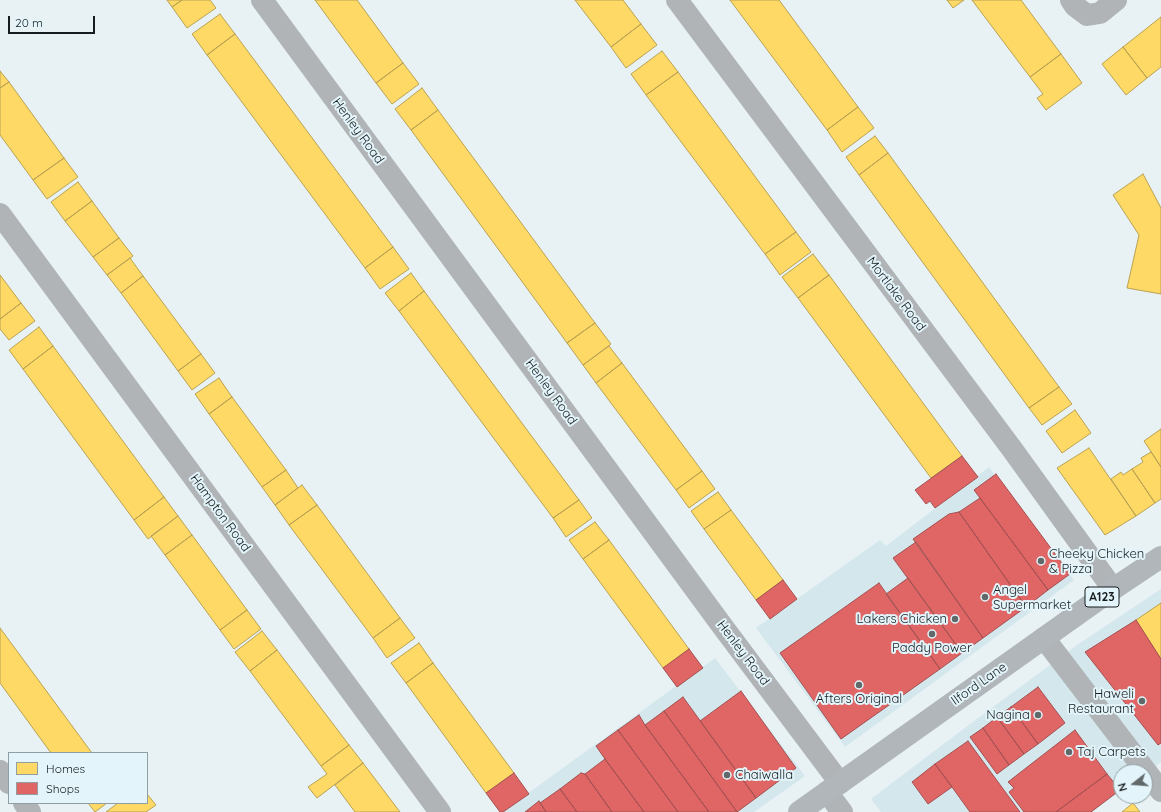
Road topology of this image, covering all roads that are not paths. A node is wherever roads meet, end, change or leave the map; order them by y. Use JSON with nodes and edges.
{"nodes":[{"id":1,"x":262,"y":0,"type":"edge"},
{"id":2,"x":677,"y":0,"type":"edge"},
{"id":3,"x":1071,"y":0,"type":"edge"},
{"id":4,"x":1116,"y":0,"type":"edge"},
{"id":5,"x":0,"y":214,"type":"edge"},
{"id":6,"x":1161,"y":557,"type":"edge"},
{"id":7,"x":1113,"y":589,"type":"junction"},
{"id":8,"x":1044,"y":638,"type":"junction"},
{"id":9,"x":0,"y":771,"type":"edge"},
{"id":10,"x":8,"y":782,"type":"edge"},
{"id":11,"x":834,"y":788,"type":"junction"},
{"id":12,"x":1161,"y":791,"type":"edge"},
{"id":13,"x":440,"y":812,"type":"edge"},
{"id":14,"x":799,"y":812,"type":"edge"},
{"id":15,"x":842,"y":812,"type":"edge"}],
"edges":[{"from":1,"to":11,"type":"street","name":"Henley Road"},
{"from":2,"to":7,"type":"street","name":"Mortlake Road"},
{"from":3,"to":4,"type":"street"},
{"from":5,"to":13,"type":"street","name":"Hampton Road"},
{"from":6,"to":7,"type":"main road","name":"Ilford Lane","number":"A123"},
{"from":7,"to":8,"type":"main road","name":"Ilford Lane","number":"A123"},
{"from":8,"to":11,"type":"main road","name":"Ilford Lane","number":"A123"},
{"from":8,"to":12,"type":"street"},
{"from":9,"to":10,"type":"street"},
{"from":11,"to":14,"type":"main road","name":"Ilford Lane","number":"A123"},
{"from":11,"to":15,"type":"street","name":"Henley Road"}]}
